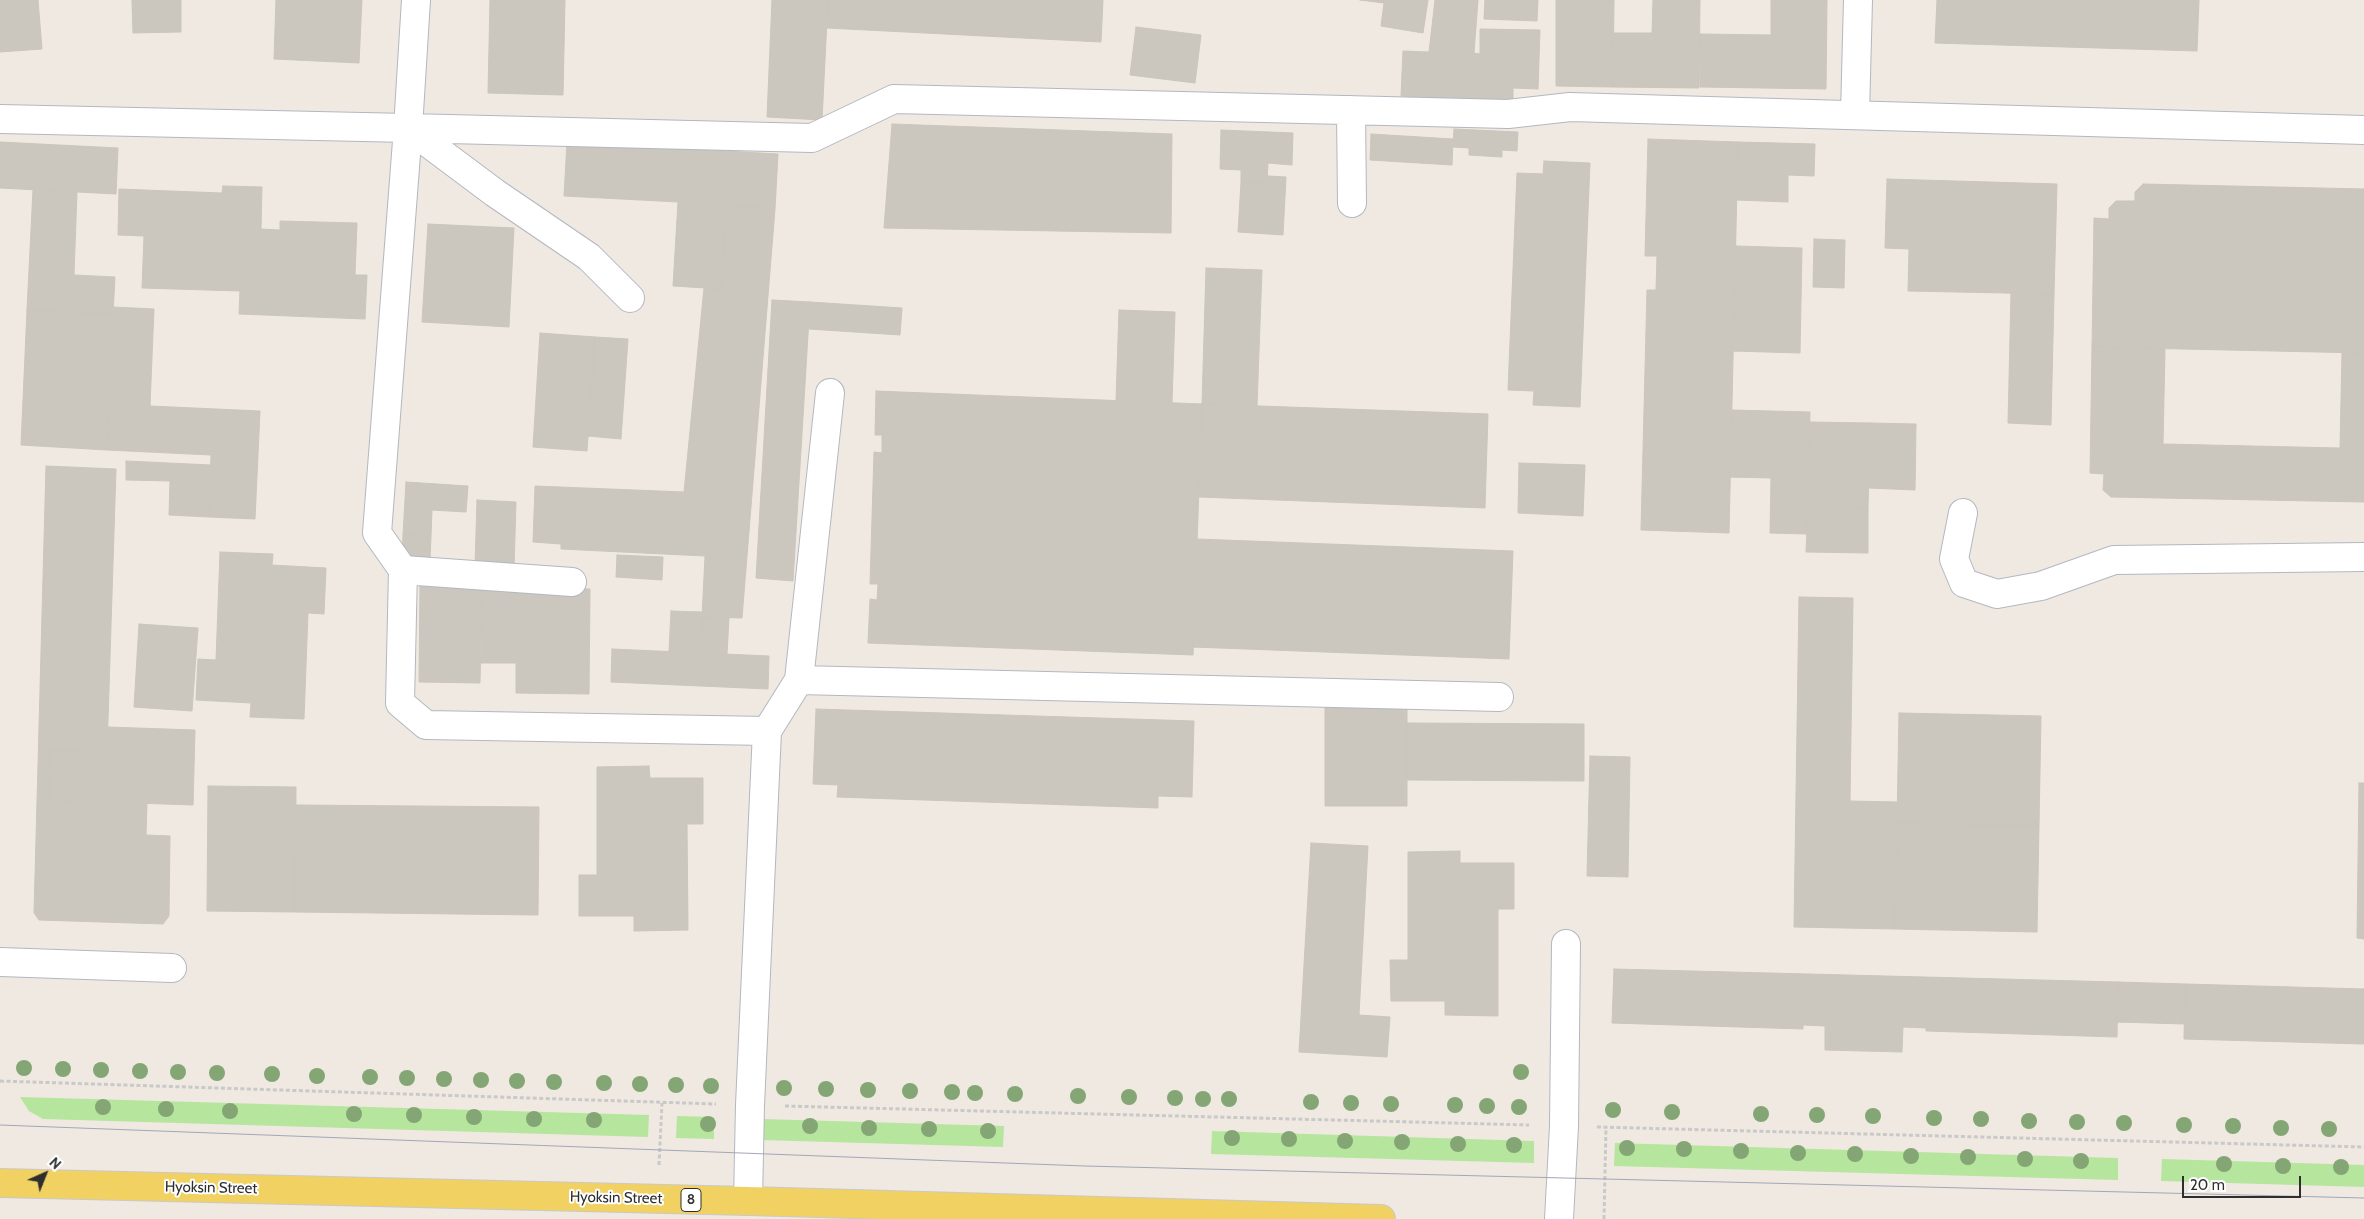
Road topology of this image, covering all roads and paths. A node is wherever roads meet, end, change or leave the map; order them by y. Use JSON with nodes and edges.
{"nodes":[{"id":1,"x":416,"y":0,"type":"edge"},
{"id":2,"x":1858,"y":0,"type":"edge"},
{"id":3,"x":1351,"y":110,"type":"junction"},
{"id":4,"x":1855,"y":115,"type":"junction"},
{"id":5,"x":0,"y":119,"type":"edge"},
{"id":6,"x":408,"y":128,"type":"junction"},
{"id":7,"x":2364,"y":130,"type":"edge"},
{"id":8,"x":1352,"y":202,"type":"dead end"},
{"id":9,"x":630,"y":298,"type":"dead end"},
{"id":10,"x":830,"y":393,"type":"dead end"},
{"id":11,"x":1963,"y":513,"type":"dead end"},
{"id":12,"x":2364,"y":557,"type":"edge"},
{"id":13,"x":403,"y":570,"type":"junction"},
{"id":14,"x":572,"y":582,"type":"dead end"},
{"id":15,"x":799,"y":680,"type":"junction"},
{"id":16,"x":1499,"y":697,"type":"dead end"},
{"id":17,"x":767,"y":731,"type":"junction"},
{"id":18,"x":1566,"y":944,"type":"dead end"},
{"id":19,"x":0,"y":962,"type":"edge"},
{"id":20,"x":172,"y":968,"type":"dead end"},
{"id":21,"x":0,"y":1081,"type":"edge"},
{"id":22,"x":662,"y":1103,"type":"junction"},
{"id":23,"x":750,"y":1105,"type":"junction"},
{"id":24,"x":1564,"y":1126,"type":"junction"},
{"id":25,"x":1606,"y":1127,"type":"junction"},
{"id":26,"x":2364,"y":1147,"type":"edge"},
{"id":27,"x":0,"y":1183,"type":"edge"},
{"id":28,"x":658,"y":1199,"type":"junction"},
{"id":29,"x":748,"y":1201,"type":"junction"},
{"id":30,"x":1265,"y":1217,"type":"edge"},
{"id":31,"x":1381,"y":1219,"type":"edge"},
{"id":32,"x":1559,"y":1219,"type":"edge"},
{"id":33,"x":1604,"y":1219,"type":"edge"}],
"edges":[{"from":1,"to":6,"type":"street"},
{"from":2,"to":4,"type":"street"},
{"from":3,"to":4,"type":"street"},
{"from":3,"to":6,"type":"street"},
{"from":3,"to":8,"type":"street"},
{"from":4,"to":7,"type":"street"},
{"from":5,"to":6,"type":"street"},
{"from":6,"to":9,"type":"street"},
{"from":6,"to":13,"type":"street"},
{"from":10,"to":15,"type":"street"},
{"from":11,"to":12,"type":"street"},
{"from":13,"to":14,"type":"street"},
{"from":13,"to":17,"type":"street"},
{"from":15,"to":16,"type":"street"},
{"from":15,"to":17,"type":"street"},
{"from":17,"to":23,"type":"street"},
{"from":18,"to":24,"type":"street"},
{"from":19,"to":20,"type":"street"},
{"from":21,"to":22,"type":"path"},
{"from":22,"to":23,"type":"path"},
{"from":22,"to":28,"type":"path"},
{"from":23,"to":24,"type":"path"},
{"from":23,"to":29,"type":"street"},
{"from":24,"to":25,"type":"path"},
{"from":24,"to":32,"type":"street"},
{"from":25,"to":26,"type":"path"},
{"from":25,"to":33,"type":"path"},
{"from":27,"to":28,"type":"main road","name":"Hyoksin Street","number":"8"},
{"from":28,"to":29,"type":"main road","name":"Hyoksin Street","number":"8"},
{"from":29,"to":30,"type":"main road","name":"Hyoksin Street","number":"8"},
{"from":30,"to":31,"type":"main road","name":"Hyoksin Street","number":"8"}]}
